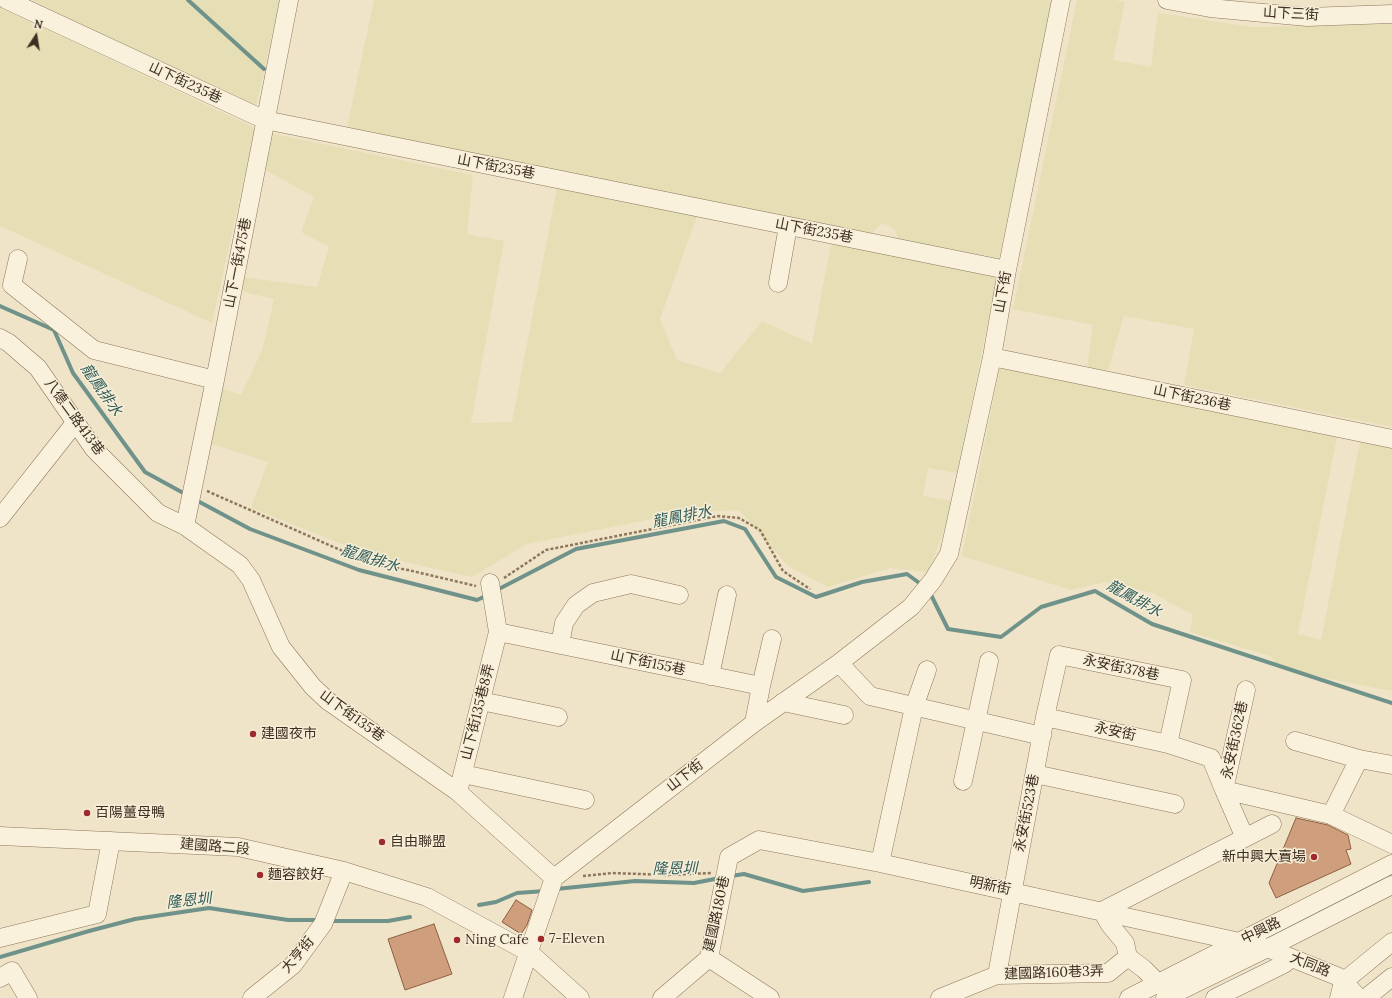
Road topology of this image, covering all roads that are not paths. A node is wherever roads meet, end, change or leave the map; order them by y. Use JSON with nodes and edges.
{"nodes":[{"id":1,"x":7,"y":0,"type":"edge"},
{"id":2,"x":290,"y":0,"type":"edge"},
{"id":3,"x":1061,"y":0,"type":"edge"},
{"id":4,"x":1167,"y":0,"type":"edge"},
{"id":5,"x":1392,"y":14,"type":"edge"},
{"id":6,"x":265,"y":120,"type":"junction"},
{"id":7,"x":788,"y":226,"type":"junction"},
{"id":8,"x":18,"y":259,"type":"dead end"},
{"id":9,"x":1007,"y":270,"type":"junction"},
{"id":10,"x":778,"y":283,"type":"dead end"},
{"id":11,"x":0,"y":338,"type":"edge"},
{"id":12,"x":992,"y":357,"type":"junction"},
{"id":13,"x":215,"y":380,"type":"junction"},
{"id":14,"x":75,"y":423,"type":"junction"},
{"id":15,"x":1392,"y":439,"type":"edge"},
{"id":16,"x":0,"y":518,"type":"edge"},
{"id":17,"x":186,"y":520,"type":"junction"},
{"id":18,"x":490,"y":586,"type":"road end"},
{"id":19,"x":679,"y":595,"type":"dead end"},
{"id":20,"x":727,"y":595,"type":"dead end"},
{"id":21,"x":498,"y":632,"type":"junction"},
{"id":22,"x":772,"y":639,"type":"dead end"},
{"id":23,"x":560,"y":645,"type":"junction"},
{"id":24,"x":990,"y":661,"type":"dead end"},
{"id":25,"x":839,"y":663,"type":"junction"},
{"id":26,"x":927,"y":670,"type":"dead end"},
{"id":27,"x":710,"y":676,"type":"junction"},
{"id":28,"x":761,"y":686,"type":"junction"},
{"id":29,"x":1246,"y":690,"type":"dead end"},
{"id":30,"x":481,"y":701,"type":"junction"},
{"id":31,"x":783,"y":702,"type":"junction"},
{"id":32,"x":914,"y":707,"type":"junction"},
{"id":33,"x":844,"y":715,"type":"dead end"},
{"id":34,"x":558,"y":717,"type":"dead end"},
{"id":35,"x":1046,"y":717,"type":"junction"},
{"id":36,"x":975,"y":721,"type":"junction"},
{"id":37,"x":754,"y":723,"type":"junction"},
{"id":38,"x":1042,"y":736,"type":"junction"},
{"id":39,"x":1295,"y":740,"type":"dead end"},
{"id":40,"x":1168,"y":744,"type":"junction"},
{"id":41,"x":1359,"y":758,"type":"junction"},
{"id":42,"x":1392,"y":765,"type":"edge"},
{"id":43,"x":463,"y":774,"type":"junction"},
{"id":44,"x":1035,"y":774,"type":"junction"},
{"id":45,"x":963,"y":781,"type":"dead end"},
{"id":46,"x":1224,"y":790,"type":"junction"},
{"id":47,"x":458,"y":792,"type":"junction"},
{"id":48,"x":585,"y":800,"type":"dead end"},
{"id":49,"x":1175,"y":804,"type":"dead end"},
{"id":50,"x":1332,"y":815,"type":"junction"},
{"id":51,"x":1272,"y":824,"type":"dead end"},
{"id":52,"x":0,"y":836,"type":"edge"},
{"id":53,"x":1245,"y":838,"type":"junction"},
{"id":54,"x":111,"y":841,"type":"junction"},
{"id":55,"x":1392,"y":844,"type":"edge"},
{"id":56,"x":880,"y":863,"type":"junction"},
{"id":57,"x":1392,"y":864,"type":"edge"},
{"id":58,"x":344,"y":871,"type":"junction"},
{"id":59,"x":726,"y":871,"type":"joint"},
{"id":60,"x":1392,"y":885,"type":"edge"},
{"id":61,"x":552,"y":886,"type":"junction"},
{"id":62,"x":1011,"y":891,"type":"junction"},
{"id":63,"x":1102,"y":911,"type":"junction"},
{"id":64,"x":0,"y":938,"type":"edge"},
{"id":65,"x":1392,"y":942,"type":"edge"},
{"id":66,"x":1252,"y":945,"type":"junction"},
{"id":67,"x":530,"y":953,"type":"junction"},
{"id":68,"x":1128,"y":957,"type":"junction"},
{"id":69,"x":709,"y":958,"type":"junction"},
{"id":70,"x":1291,"y":958,"type":"junction"},
{"id":71,"x":6,"y":974,"type":"edge"},
{"id":72,"x":997,"y":975,"type":"junction"},
{"id":73,"x":1392,"y":977,"type":"edge"},
{"id":74,"x":1341,"y":990,"type":"edge"},
{"id":75,"x":1162,"y":991,"type":"edge"},
{"id":76,"x":255,"y":997,"type":"edge"},
{"id":77,"x":28,"y":998,"type":"edge"},
{"id":78,"x":513,"y":998,"type":"edge"},
{"id":79,"x":580,"y":998,"type":"edge"},
{"id":80,"x":662,"y":998,"type":"edge"},
{"id":81,"x":770,"y":998,"type":"edge"},
{"id":82,"x":940,"y":998,"type":"edge"},
{"id":83,"x":1129,"y":998,"type":"edge"},
{"id":84,"x":1215,"y":998,"type":"edge"},
{"id":85,"x":1359,"y":998,"type":"edge"},
{"id":86,"x":1366,"y":998,"type":"edge"}],
"edges":[{"from":1,"to":6,"type":"street","name":"山下街235巷"},
{"from":2,"to":6,"type":"street","name":"山下一街475巷"},
{"from":3,"to":9,"type":"street","name":"山下街"},
{"from":4,"to":5,"type":"street","name":"山下三街"},
{"from":6,"to":7,"type":"street","name":"山下街235巷"},
{"from":6,"to":13,"type":"street","name":"山下一街475巷"},
{"from":7,"to":9,"type":"street","name":"山下街235巷"},
{"from":7,"to":10,"type":"street"},
{"from":8,"to":13,"type":"street"},
{"from":9,"to":12,"type":"street","name":"山下街"},
{"from":11,"to":14,"type":"street","name":"八德二路413巷"},
{"from":12,"to":15,"type":"street","name":"山下街236巷"},
{"from":12,"to":25,"type":"street","name":"山下街"},
{"from":13,"to":17,"type":"street","name":"山下一街475巷"},
{"from":14,"to":16,"type":"street"},
{"from":14,"to":17,"type":"street","name":"八德二路413巷"},
{"from":17,"to":47,"type":"street","name":"山下街135巷"},
{"from":18,"to":21,"type":"street"},
{"from":19,"to":23,"type":"street"},
{"from":20,"to":27,"type":"street"},
{"from":21,"to":23,"type":"street","name":"山下街155巷"},
{"from":21,"to":30,"type":"street","name":"山下街135巷8弄"},
{"from":22,"to":28,"type":"street"},
{"from":23,"to":27,"type":"street","name":"山下街155巷"},
{"from":24,"to":36,"type":"street"},
{"from":25,"to":31,"type":"street","name":"山下街"},
{"from":25,"to":32,"type":"street"},
{"from":26,"to":32,"type":"street"},
{"from":27,"to":28,"type":"street","name":"山下街155巷"},
{"from":28,"to":37,"type":"street"},
{"from":29,"to":46,"type":"street","name":"永安街362巷"},
{"from":30,"to":34,"type":"street"},
{"from":30,"to":43,"type":"street","name":"山下街135巷8弄"},
{"from":31,"to":33,"type":"street"},
{"from":31,"to":37,"type":"street","name":"山下街"},
{"from":32,"to":36,"type":"street"},
{"from":32,"to":56,"type":"street"},
{"from":35,"to":38,"type":"street"},
{"from":35,"to":40,"type":"street","name":"永安街"},
{"from":35,"to":40,"type":"street","name":"永安街378巷"},
{"from":36,"to":38,"type":"street"},
{"from":36,"to":45,"type":"street"},
{"from":37,"to":61,"type":"street","name":"山下街"},
{"from":38,"to":44,"type":"street","name":"永安街523巷"},
{"from":39,"to":41,"type":"street"},
{"from":40,"to":46,"type":"street","name":"永安街"},
{"from":41,"to":42,"type":"street"},
{"from":41,"to":50,"type":"street"},
{"from":43,"to":47,"type":"street","name":"山下街135巷8弄"},
{"from":43,"to":48,"type":"street"},
{"from":44,"to":49,"type":"street"},
{"from":44,"to":62,"type":"street","name":"永安街523巷"},
{"from":46,"to":50,"type":"street"},
{"from":46,"to":53,"type":"street"},
{"from":47,"to":61,"type":"street","name":"山下街135巷"},
{"from":50,"to":55,"type":"street"},
{"from":51,"to":53,"type":"street"},
{"from":52,"to":54,"type":"street","name":"建國路二段"},
{"from":53,"to":63,"type":"street"},
{"from":54,"to":58,"type":"street","name":"建國路二段"},
{"from":54,"to":64,"type":"street"},
{"from":56,"to":59,"type":"street","name":"明新街"},
{"from":56,"to":62,"type":"street","name":"明新街"},
{"from":57,"to":66,"type":"street","name":"中興路"},
{"from":58,"to":67,"type":"street","name":"建國路二段"},
{"from":58,"to":76,"type":"street","name":"大亨街"},
{"from":59,"to":69,"type":"street","name":"建國路180巷"},
{"from":60,"to":66,"type":"street","name":"中興路"},
{"from":61,"to":67,"type":"street"},
{"from":62,"to":63,"type":"street","name":"明新街"},
{"from":62,"to":72,"type":"street","name":"永安街523巷"},
{"from":63,"to":66,"type":"street","name":"明新街"},
{"from":63,"to":68,"type":"street"},
{"from":65,"to":74,"type":"street"},
{"from":66,"to":70,"type":"street","name":"大同路"},
{"from":66,"to":75,"type":"street","name":"中興路"},
{"from":66,"to":75,"type":"street","name":"中興路"},
{"from":67,"to":78,"type":"street"},
{"from":67,"to":79,"type":"street","name":"建國路二段"},
{"from":68,"to":72,"type":"street","name":"建國路160巷3弄"},
{"from":68,"to":75,"type":"street"},
{"from":69,"to":80,"type":"street","name":"建國路180巷"},
{"from":69,"to":81,"type":"street"},
{"from":70,"to":74,"type":"street","name":"大同路"},
{"from":70,"to":84,"type":"street"},
{"from":71,"to":77,"type":"street"},
{"from":72,"to":82,"type":"street","name":"建國路160巷3弄"},
{"from":73,"to":86,"type":"street"},
{"from":74,"to":85,"type":"street","name":"大同路"},
{"from":75,"to":83,"type":"street","name":"中興路"}]}
